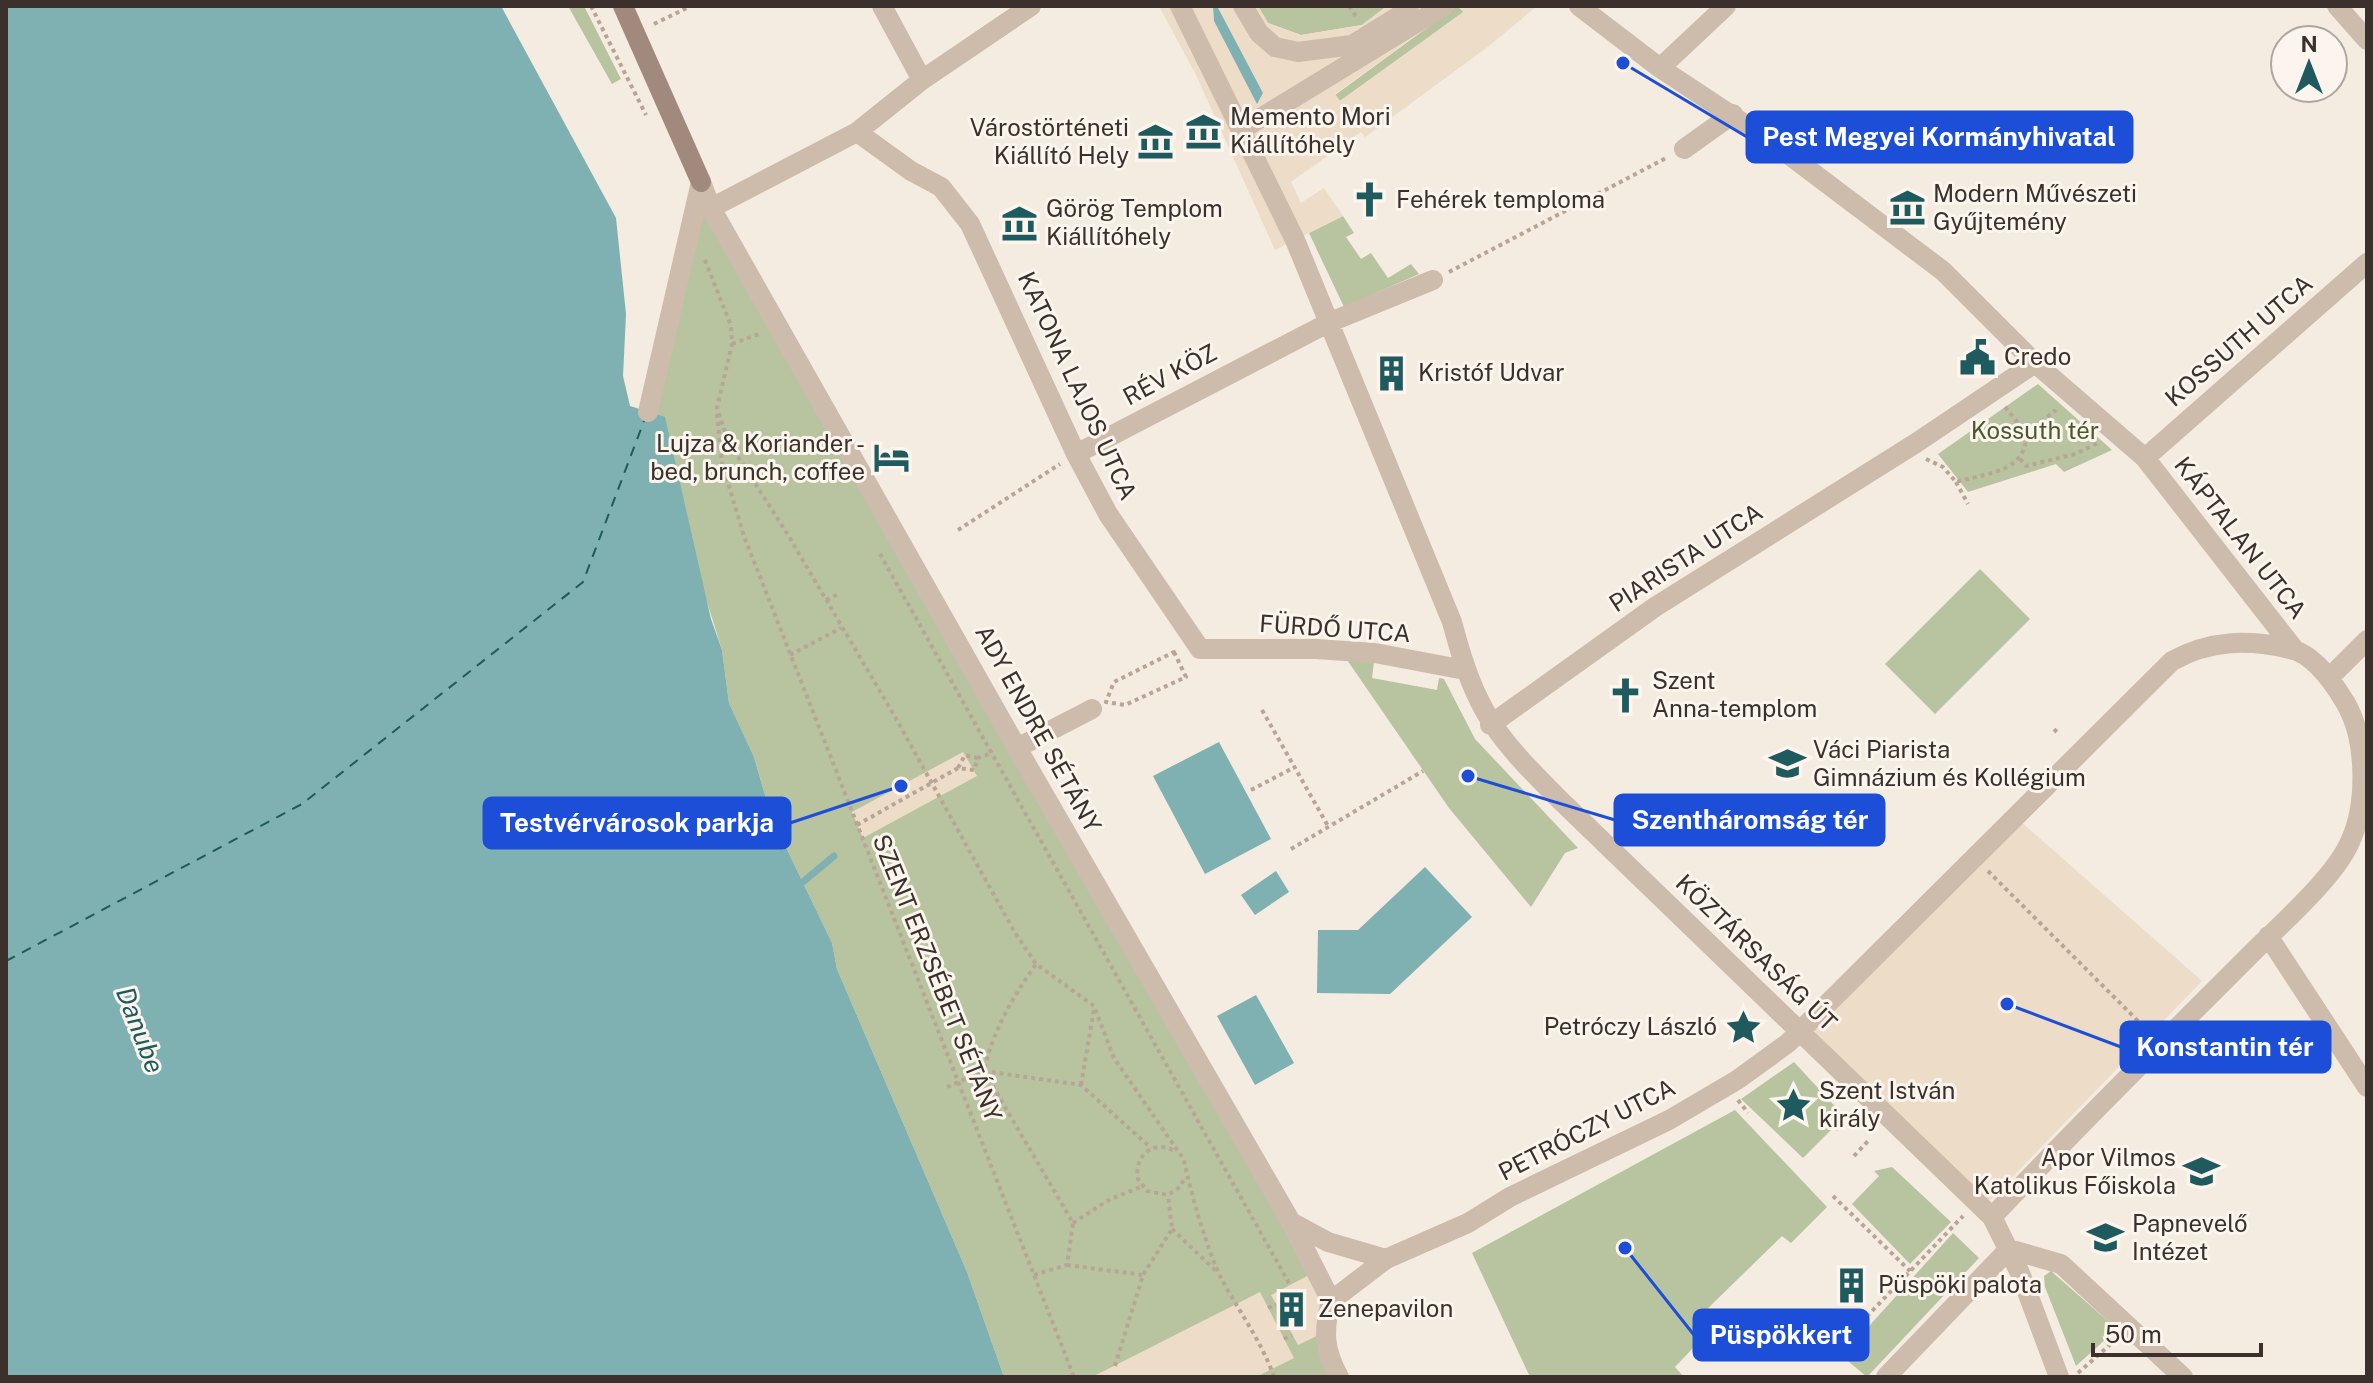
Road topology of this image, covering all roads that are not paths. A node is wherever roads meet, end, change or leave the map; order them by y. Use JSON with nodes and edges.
{"nodes":[{"id":1,"x":623,"y":6,"type":"edge"},
{"id":2,"x":882,"y":6,"type":"edge"},
{"id":3,"x":1031,"y":6,"type":"edge"},
{"id":4,"x":1180,"y":6,"type":"edge"},
{"id":5,"x":1409,"y":6,"type":"edge"},
{"id":6,"x":1444,"y":6,"type":"edge"},
{"id":7,"x":1579,"y":6,"type":"edge"},
{"id":8,"x":1726,"y":6,"type":"edge"},
{"id":9,"x":2337,"y":6,"type":"edge"},
{"id":10,"x":1249,"y":10,"type":"edge"},
{"id":11,"x":2367,"y":40,"type":"edge"},
{"id":12,"x":1660,"y":68,"type":"junction"},
{"id":13,"x":922,"y":80,"type":"junction"},
{"id":14,"x":1733,"y":114,"type":"junction"},
{"id":15,"x":1241,"y":130,"type":"junction"},
{"id":16,"x":857,"y":132,"type":"junction"},
{"id":17,"x":1684,"y":149,"type":"road end"},
{"id":18,"x":701,"y":182,"type":"junction"},
{"id":19,"x":711,"y":208,"type":"junction"},
{"id":20,"x":2367,"y":263,"type":"edge"},
{"id":21,"x":1433,"y":280,"type":"road end"},
{"id":22,"x":1328,"y":323,"type":"junction"},
{"id":23,"x":2035,"y":363,"type":"junction"},
{"id":24,"x":648,"y":412,"type":"dead end"},
{"id":25,"x":1076,"y":454,"type":"junction"},
{"id":26,"x":2145,"y":458,"type":"junction"},
{"id":27,"x":2367,"y":640,"type":"edge"},
{"id":28,"x":1200,"y":649,"type":"joint"},
{"id":29,"x":2294,"y":649,"type":"junction"},
{"id":30,"x":1465,"y":670,"type":"junction"},
{"id":31,"x":2330,"y":677,"type":"junction"},
{"id":32,"x":1092,"y":709,"type":"dead end"},
{"id":33,"x":1490,"y":725,"type":"junction"},
{"id":34,"x":1017,"y":748,"type":"junction"},
{"id":35,"x":2268,"y":936,"type":"junction"},
{"id":36,"x":1800,"y":1030,"type":"junction"},
{"id":37,"x":2367,"y":1087,"type":"edge"},
{"id":38,"x":1992,"y":1217,"type":"junction"},
{"id":39,"x":1291,"y":1222,"type":"junction"},
{"id":40,"x":2009,"y":1249,"type":"junction"},
{"id":41,"x":1386,"y":1259,"type":"junction"},
{"id":42,"x":1331,"y":1301,"type":"junction"},
{"id":43,"x":1339,"y":1377,"type":"edge"},
{"id":44,"x":1886,"y":1377,"type":"edge"},
{"id":45,"x":2059,"y":1377,"type":"edge"},
{"id":46,"x":2183,"y":1377,"type":"edge"}],
"edges":[{"from":1,"to":18,"type":"street"},
{"from":2,"to":13,"type":"street"},
{"from":3,"to":13,"type":"street"},
{"from":4,"to":15,"type":"street","name":"KÖZTÁRSASÁG ÚT"},
{"from":5,"to":10,"type":"street"},
{"from":6,"to":15,"type":"street"},
{"from":7,"to":12,"type":"street"},
{"from":8,"to":12,"type":"street"},
{"from":9,"to":11,"type":"street"},
{"from":12,"to":14,"type":"street"},
{"from":13,"to":16,"type":"street"},
{"from":14,"to":17,"type":"street"},
{"from":14,"to":23,"type":"street"},
{"from":15,"to":22,"type":"street","name":"KÖZTÁRSASÁG ÚT"},
{"from":16,"to":19,"type":"street"},
{"from":16,"to":25,"type":"street","name":"KATONA LAJOS UTCA"},
{"from":18,"to":19,"type":"street","name":"ADY ENDRE SÉTÁNY"},
{"from":18,"to":24,"type":"street"},
{"from":19,"to":34,"type":"street","name":"ADY ENDRE SÉTÁNY"},
{"from":20,"to":26,"type":"street","name":"KOSSUTH UTCA"},
{"from":21,"to":22,"type":"street","name":"RÉV KÖZ"},
{"from":22,"to":25,"type":"street","name":"RÉV KÖZ"},
{"from":22,"to":30,"type":"street","name":"KÖZTÁRSASÁG ÚT"},
{"from":23,"to":26,"type":"street"},
{"from":23,"to":33,"type":"street","name":"PIARISTA UTCA"},
{"from":25,"to":28,"type":"street","name":"KATONA LAJOS UTCA"},
{"from":26,"to":29,"type":"street","name":"KÁPTALAN UTCA"},
{"from":27,"to":31,"type":"street"},
{"from":28,"to":30,"type":"street","name":"FÜRDŐ UTCA"},
{"from":29,"to":31,"type":"street","name":"KÁPTALAN UTCA"},
{"from":29,"to":36,"type":"street","name":"PETRÓCZY UTCA"},
{"from":30,"to":33,"type":"street","name":"KÖZTÁRSASÁG ÚT"},
{"from":31,"to":35,"type":"street"},
{"from":32,"to":34,"type":"street"},
{"from":33,"to":36,"type":"street","name":"KÖZTÁRSASÁG ÚT"},
{"from":34,"to":39,"type":"street","name":"ADY ENDRE SÉTÁNY"},
{"from":35,"to":37,"type":"street"},
{"from":35,"to":38,"type":"street"},
{"from":36,"to":38,"type":"street","name":"KÖZTÁRSASÁG ÚT"},
{"from":36,"to":41,"type":"street","name":"PETRÓCZY UTCA"},
{"from":38,"to":40,"type":"street","name":"KÖZTÁRSASÁG ÚT"},
{"from":39,"to":41,"type":"street"},
{"from":39,"to":42,"type":"street","name":"ADY ENDRE SÉTÁNY"},
{"from":40,"to":44,"type":"street"},
{"from":40,"to":45,"type":"street","name":"KÖZTÁRSASÁG ÚT"},
{"from":40,"to":46,"type":"street"},
{"from":41,"to":42,"type":"street","name":"PETRÓCZY UTCA"},
{"from":42,"to":43,"type":"street"}]}
